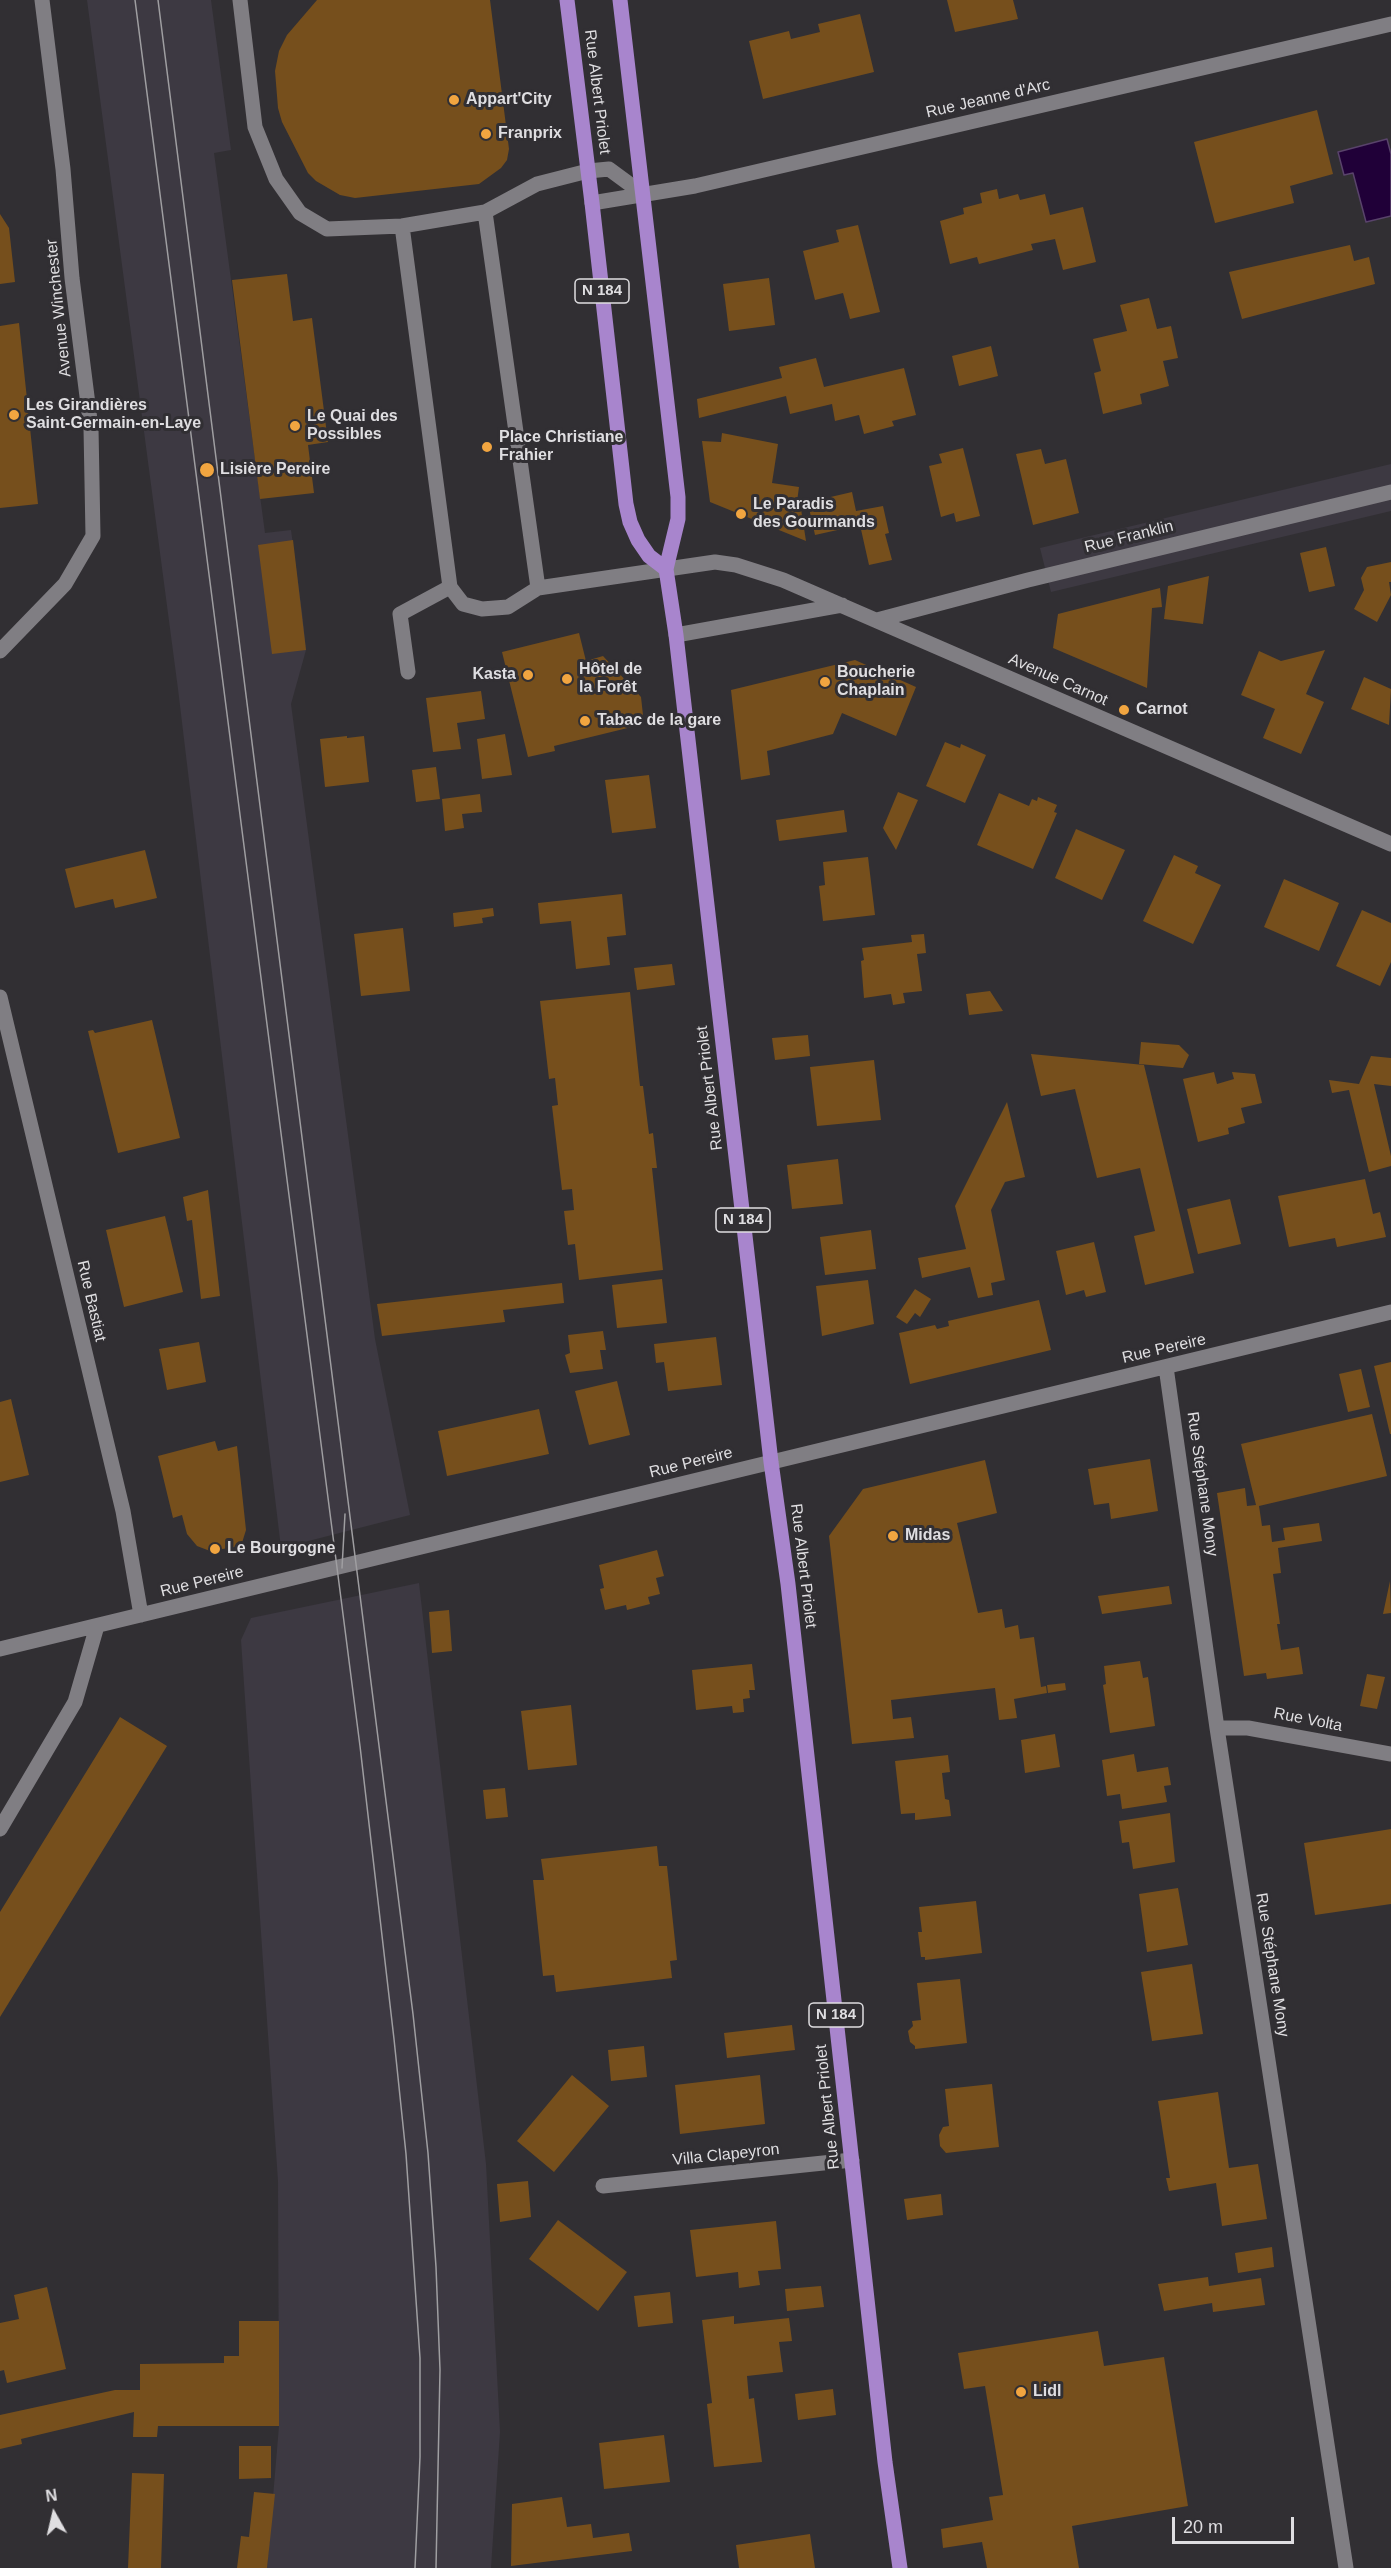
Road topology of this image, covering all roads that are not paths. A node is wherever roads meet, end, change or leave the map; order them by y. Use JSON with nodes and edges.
{"nodes":[{"id":1,"x":42,"y":0,"type":"edge"},
{"id":2,"x":240,"y":0,"type":"edge"},
{"id":3,"x":567,"y":0,"type":"edge"},
{"id":4,"x":620,"y":0,"type":"edge"},
{"id":5,"x":1391,"y":24,"type":"edge"},
{"id":6,"x":588,"y":171,"type":"junction"},
{"id":7,"x":643,"y":194,"type":"junction"},
{"id":8,"x":592,"y":204,"type":"junction"},
{"id":9,"x":485,"y":212,"type":"junction"},
{"id":10,"x":402,"y":226,"type":"junction"},
{"id":11,"x":1391,"y":492,"type":"edge"},
{"id":12,"x":666,"y":569,"type":"junction"},
{"id":13,"x":450,"y":587,"type":"junction"},
{"id":14,"x":538,"y":588,"type":"junction"},
{"id":15,"x":842,"y":605,"type":"junction"},
{"id":16,"x":877,"y":620,"type":"junction"},
{"id":17,"x":676,"y":635,"type":"junction"},
{"id":18,"x":0,"y":651,"type":"edge"},
{"id":19,"x":408,"y":672,"type":"dead end"},
{"id":20,"x":1391,"y":844,"type":"edge"},
{"id":21,"x":0,"y":997,"type":"edge"},
{"id":22,"x":1391,"y":1312,"type":"edge"},
{"id":23,"x":1166,"y":1367,"type":"junction"},
{"id":24,"x":771,"y":1462,"type":"junction"},
{"id":25,"x":141,"y":1616,"type":"junction"},
{"id":26,"x":97,"y":1626,"type":"junction"},
{"id":27,"x":0,"y":1649,"type":"edge"},
{"id":28,"x":1217,"y":1728,"type":"junction"},
{"id":29,"x":1391,"y":1754,"type":"edge"},
{"id":30,"x":0,"y":1829,"type":"edge"},
{"id":31,"x":852,"y":2160,"type":"junction"},
{"id":32,"x":603,"y":2186,"type":"dead end"},
{"id":33,"x":900,"y":2568,"type":"edge"},
{"id":34,"x":1346,"y":2568,"type":"edge"}],
"edges":[{"from":1,"to":18,"type":"street","name":"Avenue Winchester"},
{"from":2,"to":10,"type":"street"},
{"from":3,"to":6,"type":"main road","name":"Rue Albert Priolet","number":"N 184"},
{"from":4,"to":7,"type":"main road","name":"Rue Albert Priolet","number":"N 184"},
{"from":5,"to":7,"type":"street","name":"Rue Jeanne d'Arc"},
{"from":6,"to":7,"type":"street"},
{"from":6,"to":8,"type":"main road","name":"Rue Albert Priolet","number":"N 184"},
{"from":6,"to":9,"type":"street"},
{"from":7,"to":8,"type":"street","name":"Rue Jeanne d'Arc"},
{"from":7,"to":12,"type":"main road","name":"Rue Albert Priolet","number":"N 184"},
{"from":8,"to":12,"type":"main road","name":"Rue Albert Priolet","number":"N 184"},
{"from":9,"to":10,"type":"street"},
{"from":9,"to":14,"type":"street"},
{"from":10,"to":13,"type":"street"},
{"from":11,"to":16,"type":"street","name":"Rue Franklin"},
{"from":12,"to":14,"type":"street"},
{"from":12,"to":15,"type":"street","name":"Avenue Carnot"},
{"from":12,"to":17,"type":"main road","name":"Rue Albert Priolet","number":"N 184"},
{"from":13,"to":14,"type":"street"},
{"from":13,"to":19,"type":"street"},
{"from":15,"to":16,"type":"street","name":"Avenue Carnot"},
{"from":15,"to":17,"type":"street"},
{"from":16,"to":20,"type":"street","name":"Avenue Carnot"},
{"from":17,"to":24,"type":"main road","name":"Rue Albert Priolet","number":"N 184"},
{"from":21,"to":25,"type":"street","name":"Rue Bastiat"},
{"from":22,"to":23,"type":"street","name":"Rue Pereire"},
{"from":23,"to":24,"type":"street","name":"Rue Pereire"},
{"from":23,"to":28,"type":"street","name":"Rue Stéphane Mony"},
{"from":24,"to":25,"type":"street","name":"Rue Pereire"},
{"from":24,"to":31,"type":"main road","name":"Rue Albert Priolet","number":"N 184"},
{"from":25,"to":26,"type":"street","name":"Rue Pereire"},
{"from":26,"to":27,"type":"street","name":"Rue Pereire"},
{"from":26,"to":30,"type":"street"},
{"from":28,"to":29,"type":"street","name":"Rue Volta"},
{"from":28,"to":34,"type":"street","name":"Rue Stéphane Mony"},
{"from":31,"to":32,"type":"street","name":"Villa Clapeyron"},
{"from":31,"to":33,"type":"main road","name":"Rue Albert Priolet","number":"N 184"}]}
